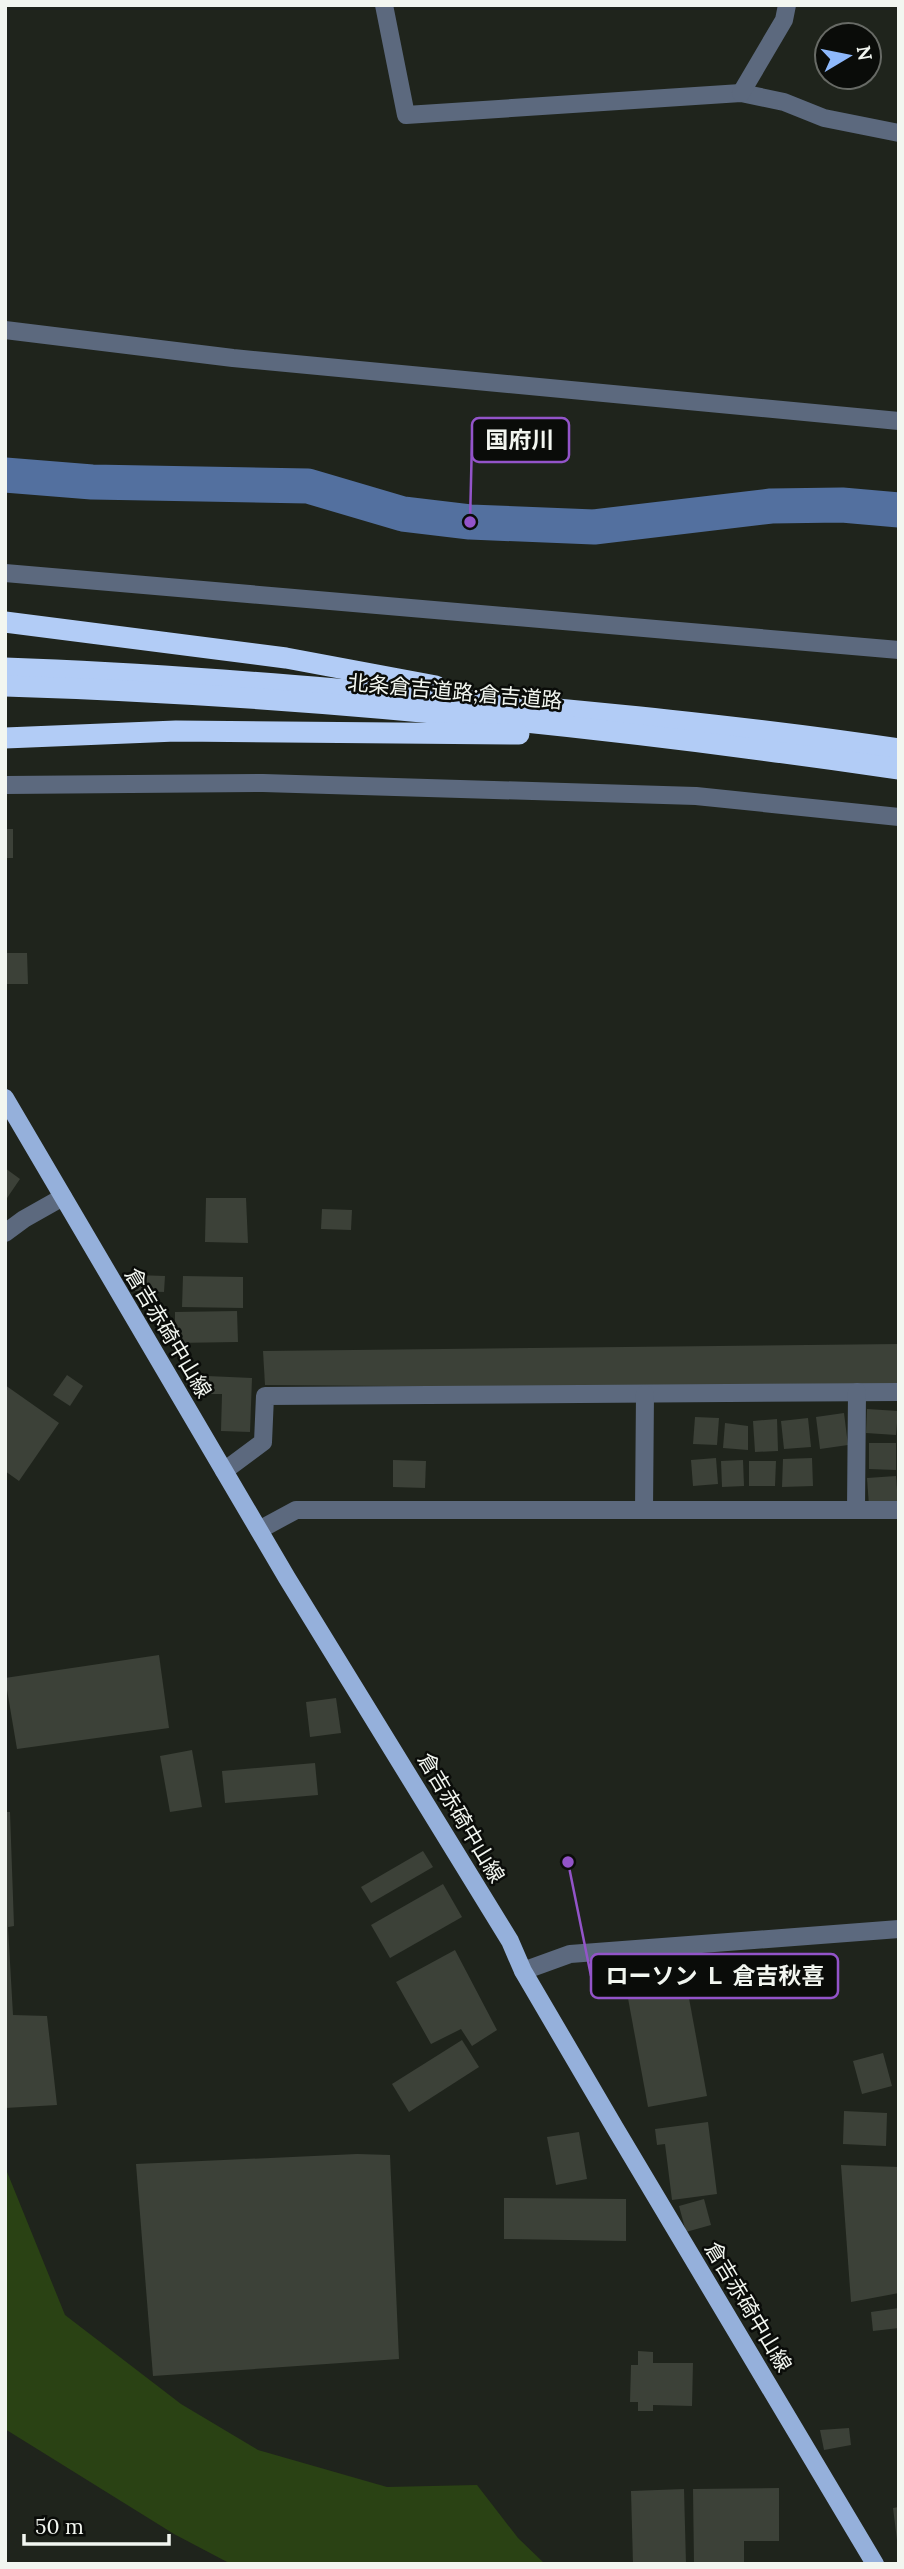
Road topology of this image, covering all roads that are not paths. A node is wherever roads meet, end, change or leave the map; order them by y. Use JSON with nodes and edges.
{"nodes":[{"id":1,"x":384,"y":5,"type":"edge"},
{"id":2,"x":787,"y":5,"type":"edge"},
{"id":3,"x":741,"y":93,"type":"junction"},
{"id":4,"x":899,"y":132,"type":"edge"},
{"id":5,"x":5,"y":330,"type":"edge"},
{"id":6,"x":899,"y":421,"type":"edge"},
{"id":7,"x":5,"y":573,"type":"edge"},
{"id":8,"x":5,"y":622,"type":"edge"},
{"id":9,"x":899,"y":650,"type":"edge"},
{"id":10,"x":5,"y":668,"type":"edge"},
{"id":11,"x":5,"y":686,"type":"edge"},
{"id":12,"x":567,"y":709,"type":"junction"},
{"id":13,"x":5,"y":737,"type":"edge"},
{"id":14,"x":668,"y":738,"type":"junction"},
{"id":15,"x":899,"y":749,"type":"edge"},
{"id":16,"x":899,"y":769,"type":"edge"},
{"id":17,"x":5,"y":785,"type":"edge"},
{"id":18,"x":899,"y":817,"type":"edge"},
{"id":19,"x":5,"y":1098,"type":"edge"},
{"id":20,"x":63,"y":1197,"type":"junction"},
{"id":21,"x":5,"y":1233,"type":"edge"},
{"id":22,"x":857,"y":1392,"type":"junction"},
{"id":23,"x":899,"y":1392,"type":"edge"},
{"id":24,"x":645,"y":1394,"type":"junction"},
{"id":25,"x":224,"y":1471,"type":"junction"},
{"id":26,"x":645,"y":1510,"type":"junction"},
{"id":27,"x":856,"y":1510,"type":"junction"},
{"id":28,"x":899,"y":1510,"type":"edge"},
{"id":29,"x":259,"y":1530,"type":"junction"},
{"id":30,"x":899,"y":1929,"type":"edge"},
{"id":31,"x":523,"y":1971,"type":"junction"},
{"id":32,"x":875,"y":2564,"type":"edge"}],
"edges":[{"from":1,"to":3,"type":"street"},
{"from":2,"to":3,"type":"street"},
{"from":3,"to":4,"type":"street"},
{"from":5,"to":6,"type":"street"},
{"from":7,"to":9,"type":"street"},
{"from":8,"to":12,"type":"highway"},
{"from":10,"to":12,"type":"highway","name":"北条倉吉道路;倉吉道路"},
{"from":11,"to":14,"type":"highway","name":"北条倉吉道路;倉吉道路"},
{"from":12,"to":15,"type":"highway","name":"北条倉吉道路;倉吉道路"},
{"from":13,"to":14,"type":"highway"},
{"from":14,"to":16,"type":"highway","name":"北条倉吉道路;倉吉道路"},
{"from":17,"to":18,"type":"street"},
{"from":19,"to":20,"type":"main road","name":"倉吉赤碕中山線"},
{"from":20,"to":21,"type":"street"},
{"from":20,"to":25,"type":"main road","name":"倉吉赤碕中山線"},
{"from":22,"to":23,"type":"street"},
{"from":22,"to":24,"type":"street"},
{"from":22,"to":27,"type":"street"},
{"from":24,"to":25,"type":"street"},
{"from":24,"to":26,"type":"street"},
{"from":25,"to":29,"type":"main road","name":"倉吉赤碕中山線"},
{"from":26,"to":27,"type":"street"},
{"from":26,"to":29,"type":"street"},
{"from":27,"to":28,"type":"street"},
{"from":29,"to":31,"type":"main road","name":"倉吉赤碕中山線"},
{"from":30,"to":31,"type":"street"},
{"from":31,"to":32,"type":"main road","name":"倉吉赤碕中山線"}]}
